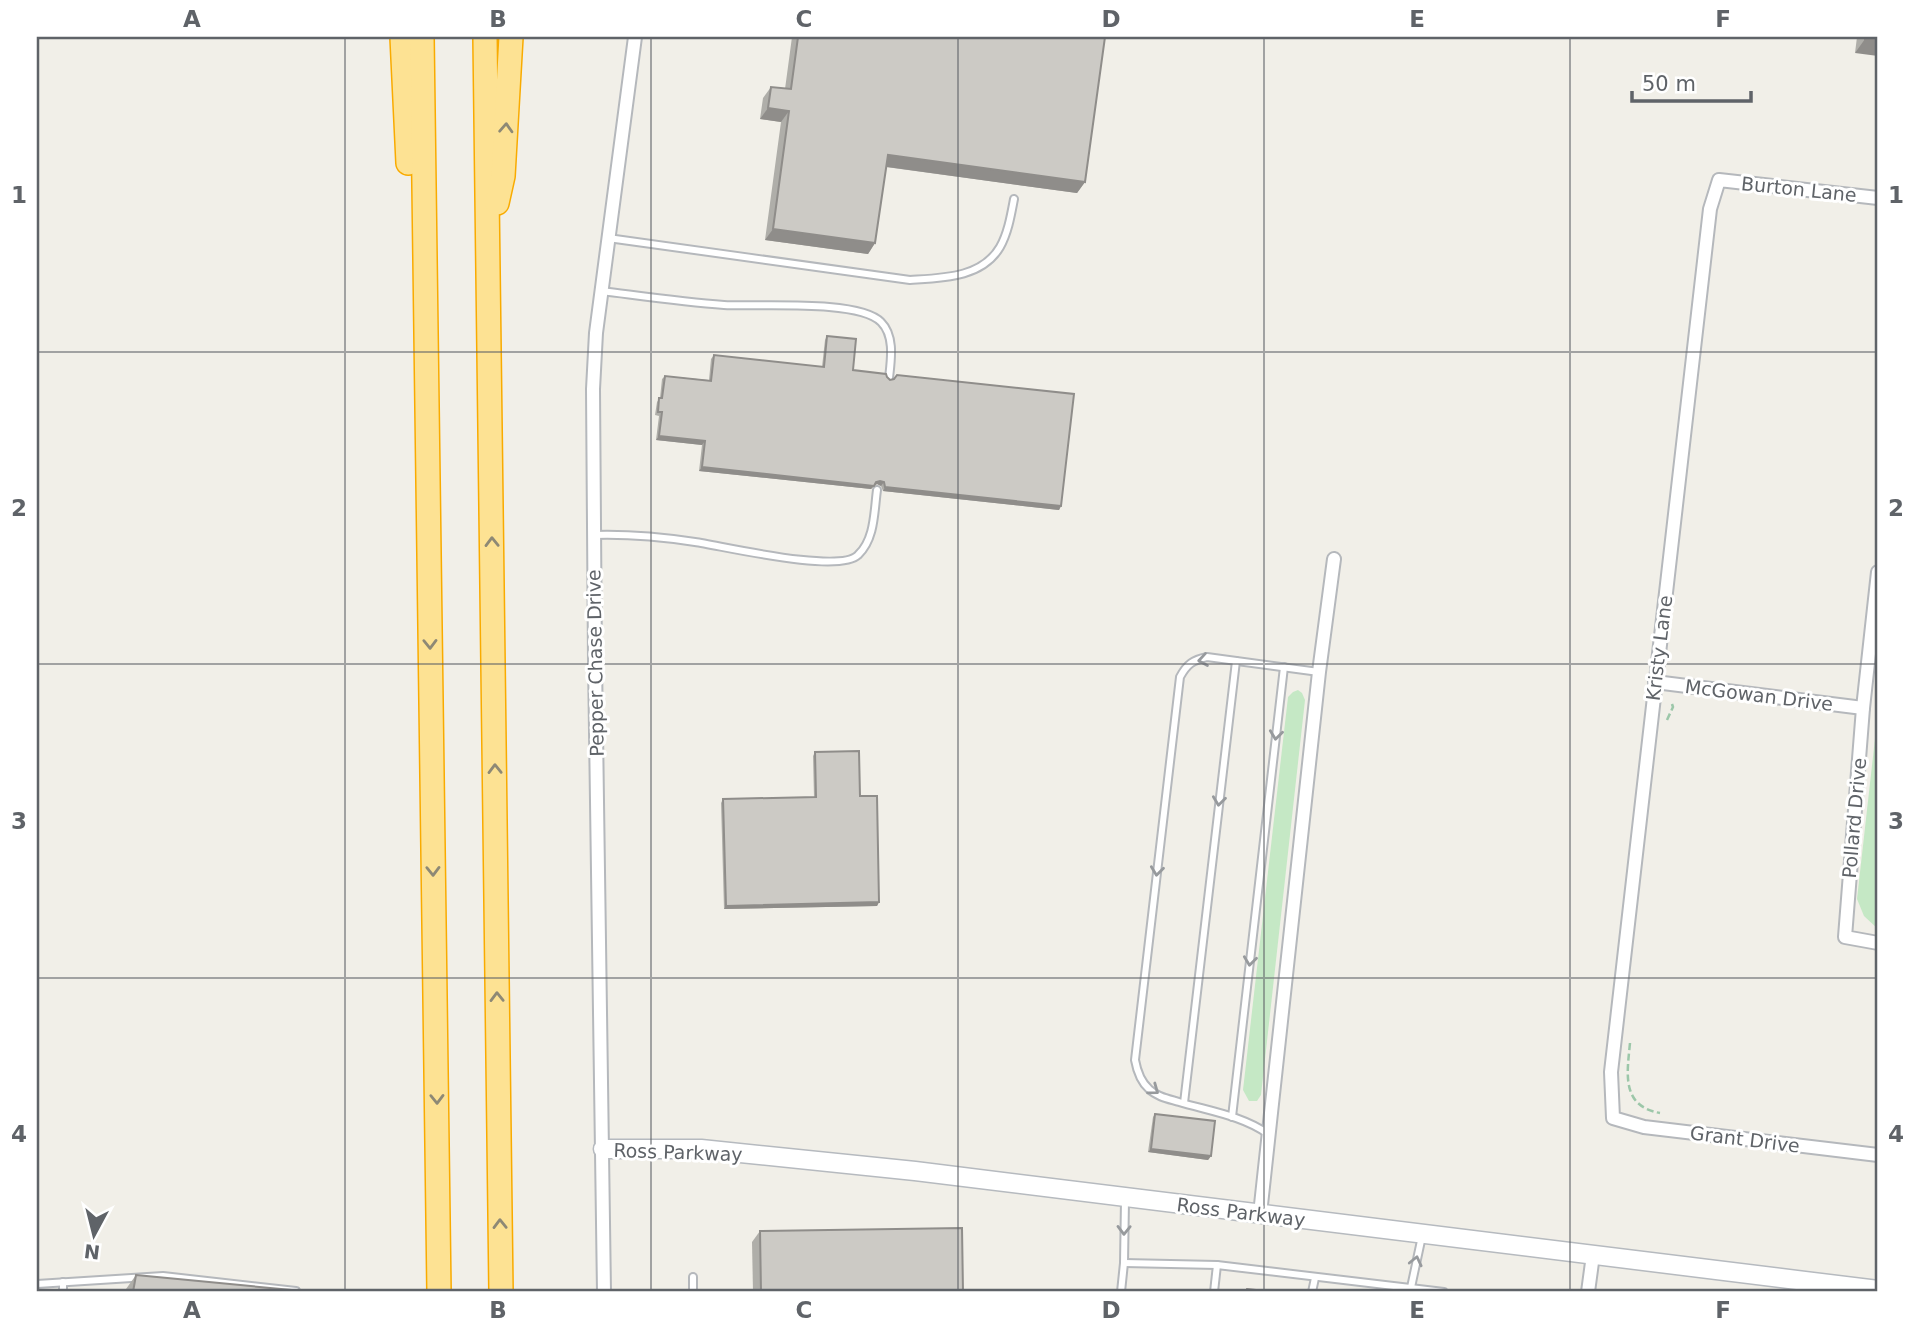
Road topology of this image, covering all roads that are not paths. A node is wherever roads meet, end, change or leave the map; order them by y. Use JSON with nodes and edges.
{"nodes":[{"id":1,"x":402,"y":37,"type":"edge"},
{"id":2,"x":422,"y":37,"type":"edge"},
{"id":3,"x":485,"y":37,"type":"edge"},
{"id":4,"x":511,"y":37,"type":"edge"},
{"id":5,"x":635,"y":37,"type":"edge"},
{"id":6,"x":1719,"y":180,"type":"joint"},
{"id":7,"x":1878,"y":198,"type":"edge"},
{"id":8,"x":1014,"y":199,"type":"dead end"},
{"id":9,"x":608,"y":239,"type":"junction"},
{"id":10,"x":488,"y":244,"type":"junction"},
{"id":11,"x":602,"y":291,"type":"junction"},
{"id":12,"x":889,"y":378,"type":"edge"},
{"id":13,"x":877,"y":490,"type":"edge"},
{"id":14,"x":594,"y":535,"type":"junction"},
{"id":15,"x":1334,"y":559,"type":"dead end"},
{"id":16,"x":1878,"y":572,"type":"edge"},
{"id":17,"x":429,"y":592,"type":"junction"},
{"id":18,"x":1236,"y":661,"type":"junction"},
{"id":19,"x":1284,"y":667,"type":"junction"},
{"id":20,"x":1319,"y":672,"type":"junction"},
{"id":21,"x":1655,"y":682,"type":"junction"},
{"id":22,"x":1863,"y":708,"type":"junction"},
{"id":23,"x":1878,"y":943,"type":"edge"},
{"id":24,"x":1184,"y":1103,"type":"junction"},
{"id":25,"x":1233,"y":1117,"type":"junction"},
{"id":26,"x":1613,"y":1118,"type":"joint"},
{"id":27,"x":1268,"y":1134,"type":"junction"},
{"id":28,"x":603,"y":1149,"type":"junction"},
{"id":29,"x":1878,"y":1156,"type":"edge"},
{"id":30,"x":1125,"y":1198,"type":"junction"},
{"id":31,"x":1260,"y":1214,"type":"junction"},
{"id":32,"x":1422,"y":1234,"type":"junction"},
{"id":33,"x":1593,"y":1255,"type":"junction"},
{"id":34,"x":1124,"y":1263,"type":"junction"},
{"id":35,"x":1217,"y":1265,"type":"junction"},
{"id":36,"x":693,"y":1277,"type":"dead end"},
{"id":37,"x":1315,"y":1278,"type":"junction"},
{"id":38,"x":63,"y":1282,"type":"junction"},
{"id":39,"x":37,"y":1284,"type":"edge"},
{"id":40,"x":1802,"y":1287,"type":"edge"},
{"id":41,"x":1410,"y":1290,"type":"edge"},
{"id":42,"x":1878,"y":1290,"type":"edge"},
{"id":43,"x":63,"y":1292,"type":"edge"},
{"id":44,"x":296,"y":1292,"type":"edge"},
{"id":45,"x":439,"y":1292,"type":"edge"},
{"id":46,"x":501,"y":1292,"type":"edge"},
{"id":47,"x":604,"y":1292,"type":"edge"},
{"id":48,"x":693,"y":1292,"type":"edge"},
{"id":49,"x":1121,"y":1292,"type":"edge"},
{"id":50,"x":1214,"y":1292,"type":"edge"},
{"id":51,"x":1312,"y":1292,"type":"edge"},
{"id":52,"x":1444,"y":1292,"type":"edge"},
{"id":53,"x":1588,"y":1292,"type":"edge"}],
"edges":[{"from":1,"to":17,"type":"highway"},
{"from":2,"to":17,"type":"highway"},
{"from":3,"to":10,"type":"highway"},
{"from":10,"to":4,"type":"highway","one_way":true},
{"from":5,"to":9,"type":"street","name":"Pepper Chase Drive"},
{"from":6,"to":7,"type":"street","name":"Burton Lane"},
{"from":6,"to":21,"type":"street","name":"Kristy Lane"},
{"from":8,"to":9,"type":"lane"},
{"from":9,"to":11,"type":"street","name":"Pepper Chase Drive"},
{"from":46,"to":10,"type":"highway","one_way":true},
{"from":11,"to":12,"type":"lane"},
{"from":11,"to":14,"type":"street","name":"Pepper Chase Drive"},
{"from":13,"to":14,"type":"lane"},
{"from":14,"to":28,"type":"street","name":"Pepper Chase Drive"},
{"from":15,"to":20,"type":"street"},
{"from":16,"to":22,"type":"street","name":"Pollard Drive"},
{"from":17,"to":45,"type":"highway","one_way":true},
{"from":18,"to":19,"type":"lane"},
{"from":18,"to":24,"type":"lane","one_way":true},
{"from":18,"to":24,"type":"lane","one_way":true},
{"from":19,"to":20,"type":"lane"},
{"from":19,"to":25,"type":"lane","one_way":true},
{"from":20,"to":27,"type":"street"},
{"from":21,"to":22,"type":"street","name":"McGowan Drive"},
{"from":21,"to":26,"type":"street","name":"Kristy Lane"},
{"from":22,"to":23,"type":"street","name":"Pollard Drive"},
{"from":24,"to":25,"type":"lane"},
{"from":25,"to":27,"type":"lane"},
{"from":26,"to":29,"type":"street","name":"Grant Drive"},
{"from":27,"to":31,"type":"street"},
{"from":28,"to":30,"type":"street","name":"Ross Parkway"},
{"from":28,"to":47,"type":"street","name":"Pepper Chase Drive"},
{"from":30,"to":31,"type":"street","name":"Ross Parkway"},
{"from":30,"to":34,"type":"lane","one_way":true},
{"from":31,"to":32,"type":"street","name":"Ross Parkway"},
{"from":32,"to":33,"type":"street","name":"Ross Parkway"},
{"from":41,"to":32,"type":"lane","one_way":true},
{"from":33,"to":40,"type":"street","name":"Ross Parkway"},
{"from":33,"to":53,"type":"street"},
{"from":34,"to":35,"type":"lane"},
{"from":34,"to":49,"type":"lane"},
{"from":35,"to":37,"type":"lane"},
{"from":35,"to":50,"type":"lane"},
{"from":36,"to":48,"type":"lane"},
{"from":37,"to":41,"type":"lane"},
{"from":37,"to":51,"type":"lane"},
{"from":38,"to":39,"type":"lane"},
{"from":38,"to":43,"type":"lane"},
{"from":38,"to":44,"type":"lane"},
{"from":40,"to":42,"type":"street","name":"Ross Parkway"},
{"from":41,"to":52,"type":"lane"}]}
